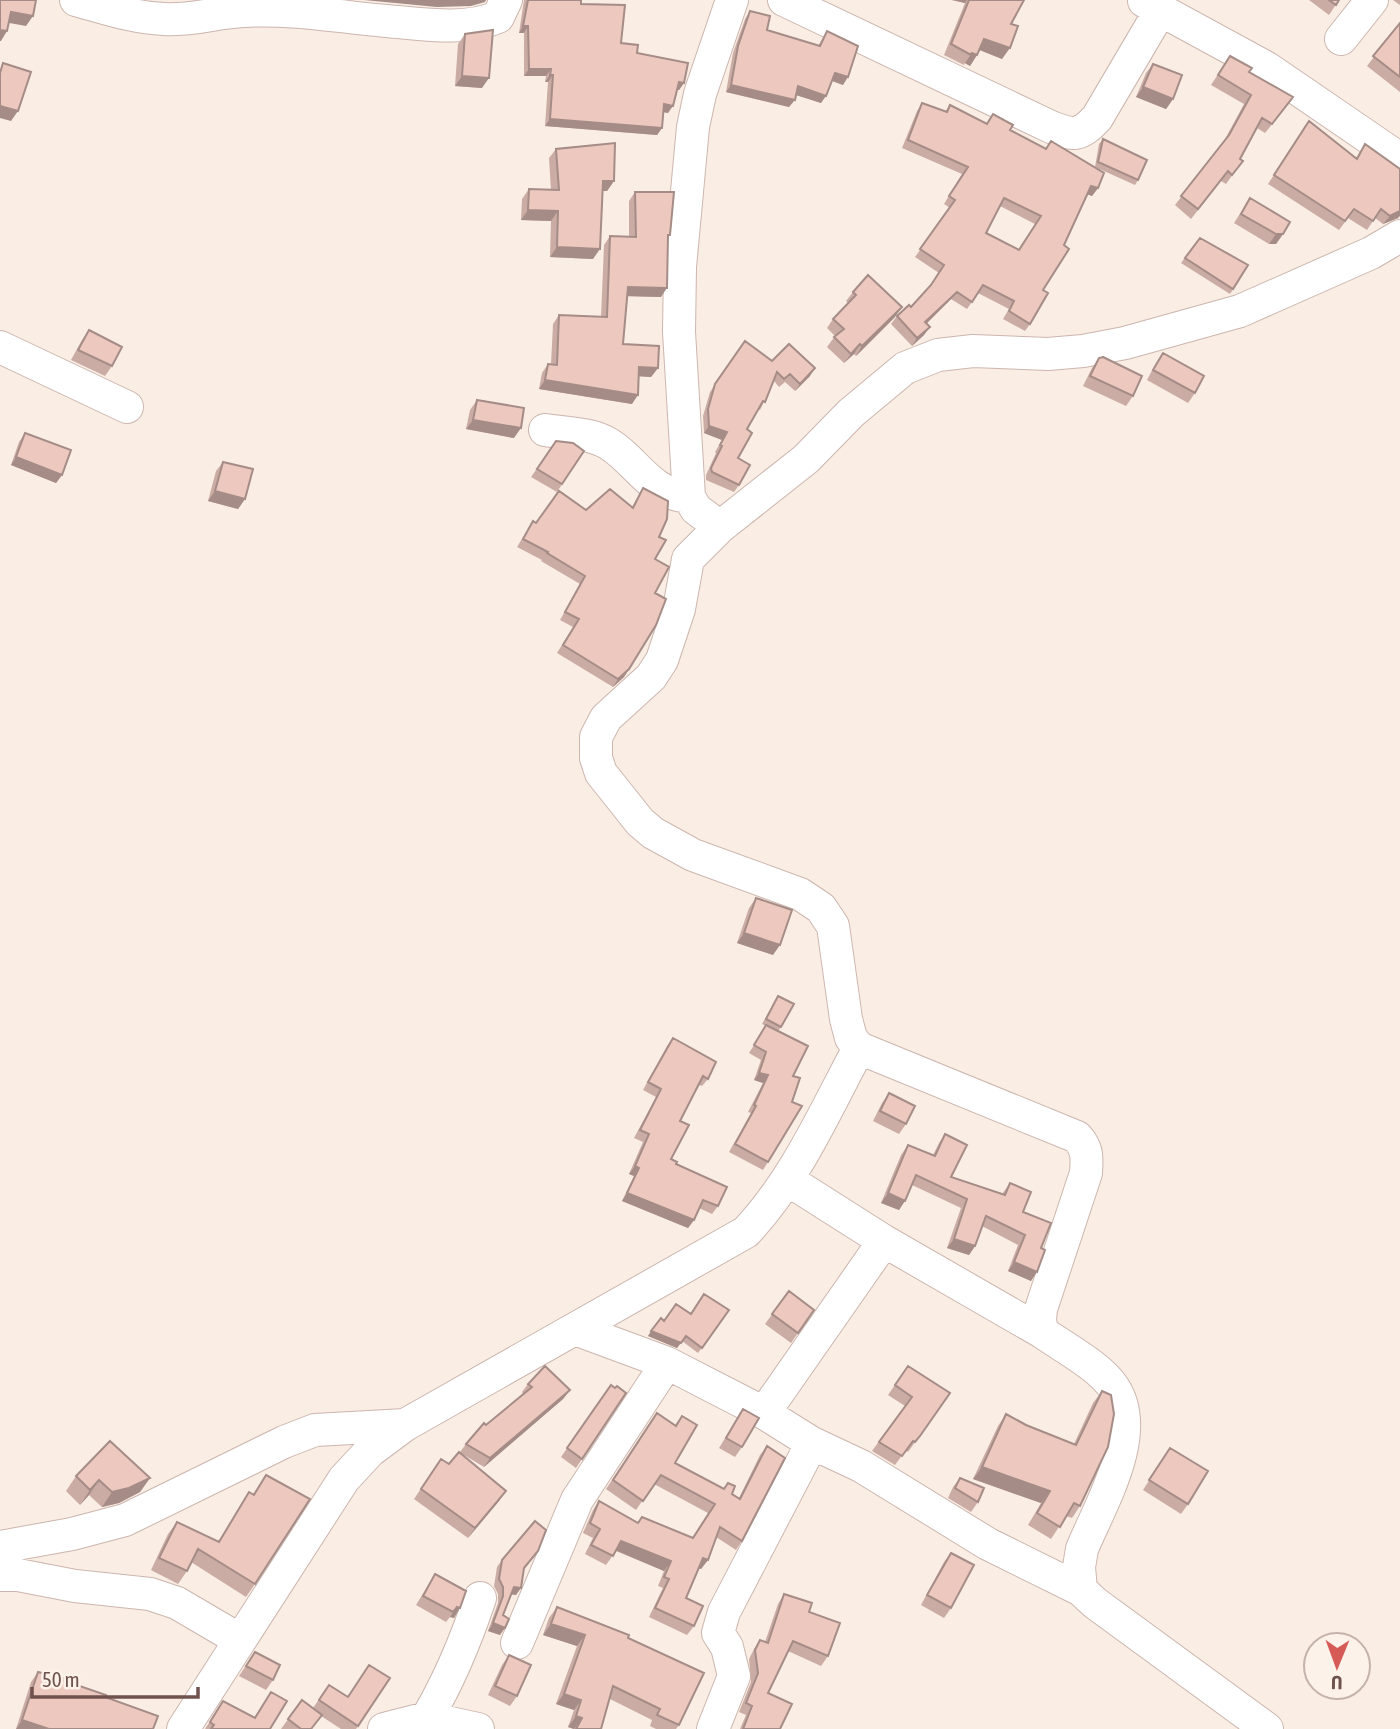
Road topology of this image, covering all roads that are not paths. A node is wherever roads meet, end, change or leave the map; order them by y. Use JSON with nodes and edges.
{"nodes":[{"id":1,"x":76,"y":0,"type":"edge"},
{"id":2,"x":506,"y":0,"type":"edge"},
{"id":3,"x":731,"y":0,"type":"edge"},
{"id":4,"x":783,"y":0,"type":"edge"},
{"id":5,"x":1372,"y":0,"type":"edge"},
{"id":6,"x":1151,"y":5,"type":"edge"},
{"id":7,"x":1340,"y":38,"type":"dead end"},
{"id":8,"x":1400,"y":159,"type":"edge"},
{"id":9,"x":1400,"y":236,"type":"edge"},
{"id":10,"x":0,"y":347,"type":"edge"},
{"id":11,"x":127,"y":407,"type":"dead end"},
{"id":12,"x":545,"y":430,"type":"dead end"},
{"id":13,"x":689,"y":497,"type":"junction"},
{"id":14,"x":720,"y":527,"type":"junction"},
{"id":15,"x":859,"y":1048,"type":"junction"},
{"id":16,"x":788,"y":1180,"type":"junction"},
{"id":17,"x":884,"y":1241,"type":"junction"},
{"id":18,"x":575,"y":1329,"type":"junction"},
{"id":19,"x":1042,"y":1332,"type":"junction"},
{"id":20,"x":667,"y":1363,"type":"junction"},
{"id":21,"x":765,"y":1413,"type":"junction"},
{"id":22,"x":405,"y":1425,"type":"junction"},
{"id":23,"x":812,"y":1443,"type":"junction"},
{"id":24,"x":0,"y":1547,"type":"edge"},
{"id":25,"x":0,"y":1575,"type":"edge"},
{"id":26,"x":1081,"y":1590,"type":"junction"},
{"id":27,"x":480,"y":1598,"type":"dead end"},
{"id":28,"x":240,"y":1640,"type":"junction"},
{"id":29,"x":517,"y":1643,"type":"dead end"},
{"id":30,"x":428,"y":1718,"type":"junction"},
{"id":31,"x":183,"y":1729,"type":"edge"},
{"id":32,"x":384,"y":1729,"type":"edge"},
{"id":33,"x":478,"y":1729,"type":"edge"},
{"id":34,"x":713,"y":1729,"type":"edge"},
{"id":35,"x":1267,"y":1729,"type":"edge"}],
"edges":[{"from":1,"to":2,"type":"street"},
{"from":3,"to":13,"type":"street"},
{"from":4,"to":6,"type":"street"},
{"from":5,"to":7,"type":"street"},
{"from":6,"to":8,"type":"street"},
{"from":9,"to":14,"type":"street"},
{"from":10,"to":11,"type":"street"},
{"from":12,"to":13,"type":"street"},
{"from":13,"to":14,"type":"street"},
{"from":14,"to":15,"type":"street"},
{"from":15,"to":16,"type":"street"},
{"from":15,"to":19,"type":"street"},
{"from":16,"to":17,"type":"street"},
{"from":16,"to":18,"type":"street"},
{"from":17,"to":19,"type":"street"},
{"from":17,"to":21,"type":"street"},
{"from":18,"to":20,"type":"street"},
{"from":18,"to":22,"type":"street"},
{"from":19,"to":26,"type":"street"},
{"from":20,"to":21,"type":"street"},
{"from":20,"to":29,"type":"street"},
{"from":21,"to":23,"type":"street"},
{"from":22,"to":24,"type":"street"},
{"from":22,"to":28,"type":"street"},
{"from":23,"to":26,"type":"street"},
{"from":23,"to":34,"type":"street"},
{"from":25,"to":28,"type":"street"},
{"from":26,"to":35,"type":"street"},
{"from":27,"to":30,"type":"street"},
{"from":28,"to":31,"type":"street"},
{"from":30,"to":32,"type":"street"},
{"from":30,"to":33,"type":"street"}]}
